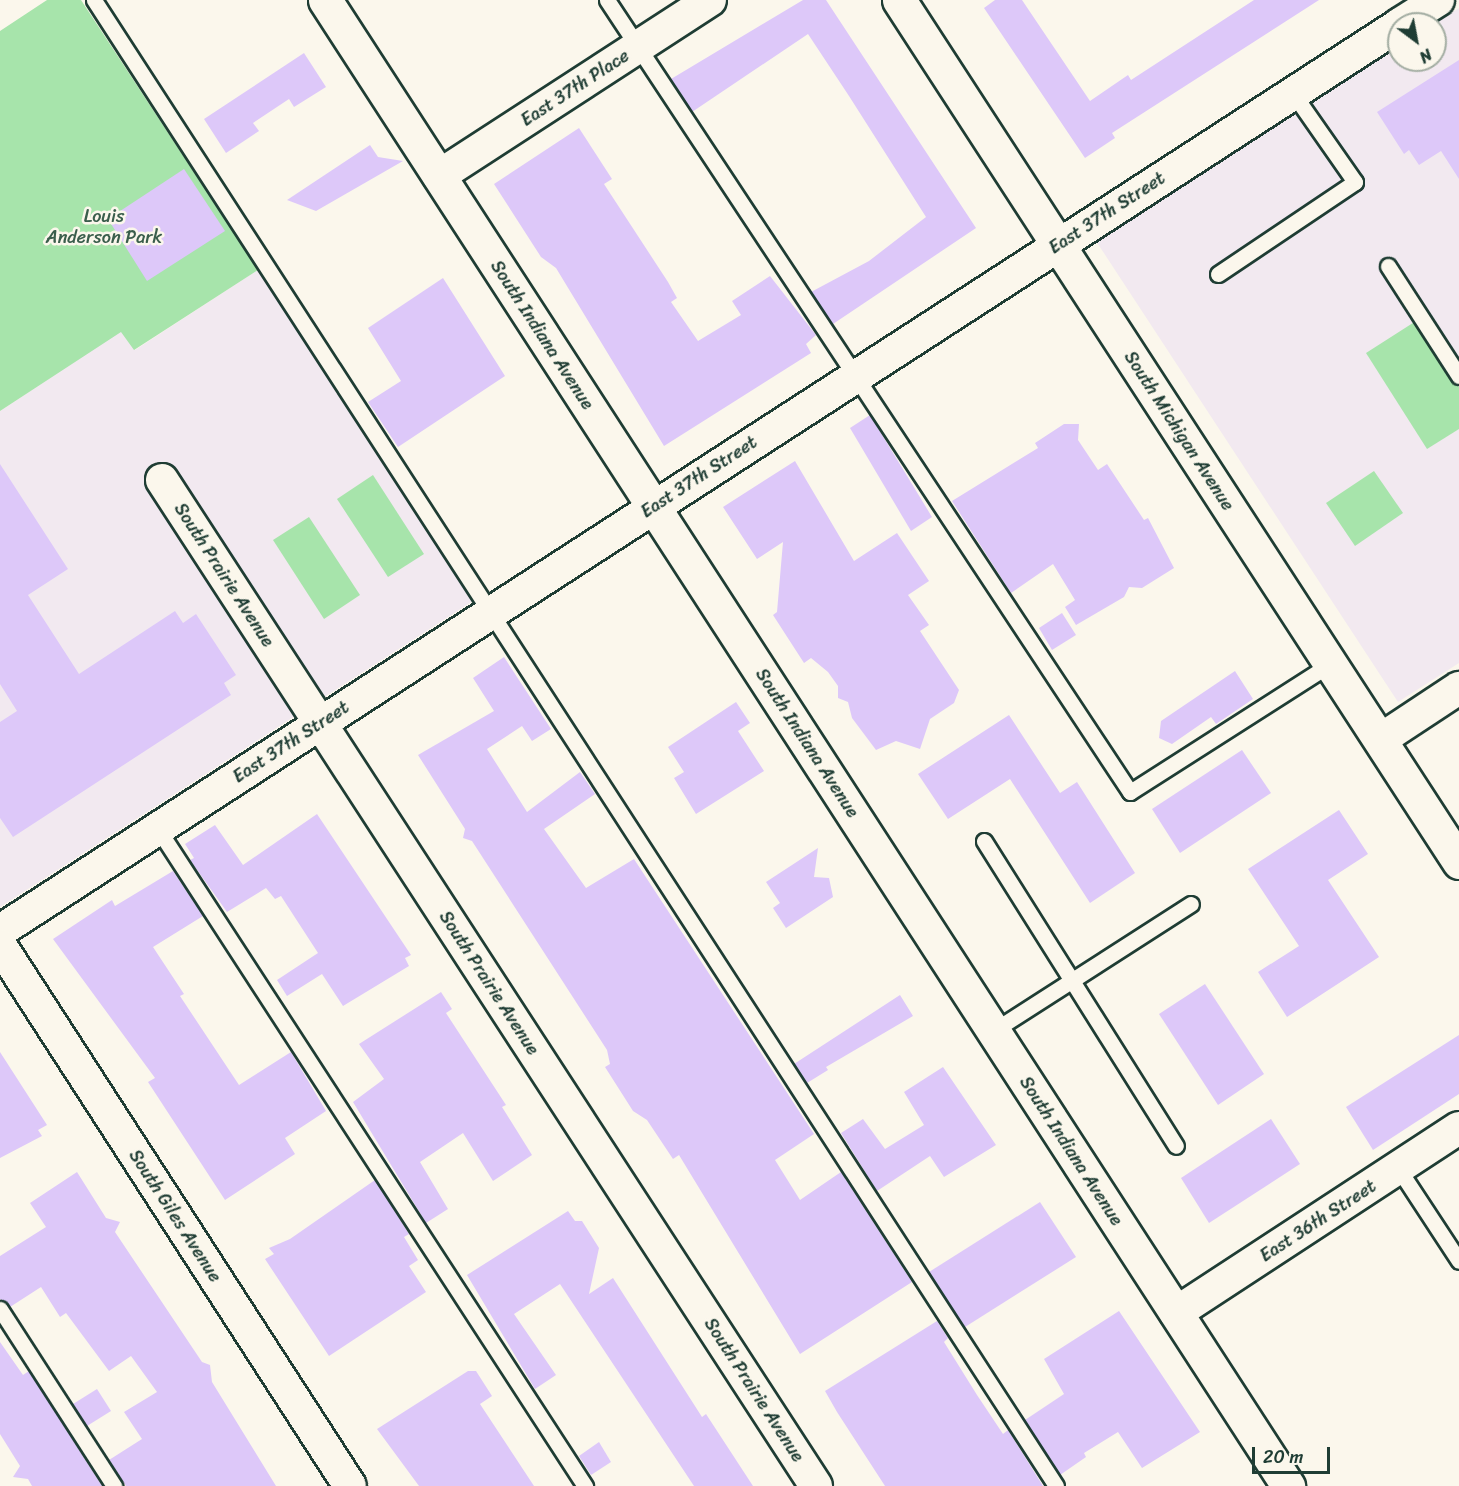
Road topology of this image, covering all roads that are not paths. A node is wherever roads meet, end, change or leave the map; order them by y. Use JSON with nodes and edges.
{"nodes":[{"id":1,"x":94,"y":0,"type":"edge"},
{"id":2,"x":325,"y":0,"type":"edge"},
{"id":3,"x":607,"y":0,"type":"edge"},
{"id":4,"x":711,"y":0,"type":"edge"},
{"id":5,"x":899,"y":0,"type":"edge"},
{"id":6,"x":1438,"y":0,"type":"edge"},
{"id":7,"x":1419,"y":12,"type":"edge"},
{"id":8,"x":1387,"y":32,"type":"edge"},
{"id":9,"x":638,"y":47,"type":"junction"},
{"id":10,"x":1293,"y":93,"type":"junction"},
{"id":11,"x":439,"y":176,"type":"junction"},
{"id":12,"x":1058,"y":245,"type":"junction"},
{"id":13,"x":1388,"y":266,"type":"dead end"},
{"id":14,"x":1218,"y":274,"type":"dead end"},
{"id":15,"x":855,"y":376,"type":"junction"},
{"id":16,"x":1459,"y":376,"type":"edge"},
{"id":17,"x":162,"y":480,"type":"dead end"},
{"id":18,"x":654,"y":507,"type":"junction"},
{"id":19,"x":489,"y":613,"type":"junction"},
{"id":20,"x":1330,"y":664,"type":"junction"},
{"id":21,"x":1459,"y":688,"type":"edge"},
{"id":22,"x":321,"y":723,"type":"junction"},
{"id":23,"x":1380,"y":740,"type":"junction"},
{"id":24,"x":158,"y":829,"type":"junction"},
{"id":25,"x":984,"y":841,"type":"dead end"},
{"id":26,"x":1459,"y":862,"type":"edge"},
{"id":27,"x":1191,"y":904,"type":"dead end"},
{"id":28,"x":0,"y":931,"type":"edge"},
{"id":29,"x":0,"y":945,"type":"edge"},
{"id":30,"x":1072,"y":981,"type":"junction"},
{"id":31,"x":993,"y":1031,"type":"junction"},
{"id":32,"x":1459,"y":1128,"type":"edge"},
{"id":33,"x":1176,"y":1146,"type":"dead end"},
{"id":34,"x":1398,"y":1168,"type":"junction"},
{"id":35,"x":1459,"y":1261,"type":"edge"},
{"id":36,"x":0,"y":1309,"type":"edge"},
{"id":37,"x":1176,"y":1313,"type":"junction"},
{"id":38,"x":114,"y":1486,"type":"edge"},
{"id":39,"x":350,"y":1486,"type":"edge"},
{"id":40,"x":585,"y":1486,"type":"edge"},
{"id":41,"x":816,"y":1486,"type":"edge"},
{"id":42,"x":1056,"y":1486,"type":"edge"},
{"id":43,"x":1288,"y":1486,"type":"edge"}],
"edges":[{"from":1,"to":19,"type":"lane"},
{"from":2,"to":11,"type":"street","name":"South Indiana Avenue"},
{"from":3,"to":9,"type":"lane"},
{"from":4,"to":9,"type":"street","name":"East 37th Place"},
{"from":5,"to":12,"type":"street","name":"South Michigan Avenue"},
{"from":6,"to":7,"type":"street","name":"East 37th Street"},
{"from":8,"to":10,"type":"street","name":"East 37th Street"},
{"from":9,"to":11,"type":"street","name":"East 37th Place"},
{"from":9,"to":15,"type":"lane"},
{"from":10,"to":12,"type":"street","name":"East 37th Street"},
{"from":10,"to":14,"type":"lane"},
{"from":11,"to":18,"type":"street","name":"South Indiana Avenue"},
{"from":12,"to":15,"type":"street","name":"East 37th Street"},
{"from":12,"to":20,"type":"street","name":"South Michigan Avenue"},
{"from":13,"to":16,"type":"lane"},
{"from":15,"to":18,"type":"street","name":"East 37th Street"},
{"from":15,"to":20,"type":"lane"},
{"from":17,"to":22,"type":"street","name":"South Prairie Avenue"},
{"from":18,"to":19,"type":"street","name":"East 37th Street"},
{"from":18,"to":31,"type":"street","name":"South Indiana Avenue"},
{"from":19,"to":22,"type":"street","name":"East 37th Street"},
{"from":19,"to":42,"type":"lane"},
{"from":20,"to":23,"type":"street","name":"South Michigan Avenue"},
{"from":21,"to":23,"type":"street"},
{"from":22,"to":24,"type":"street","name":"East 37th Street"},
{"from":22,"to":41,"type":"street","name":"South Prairie Avenue"},
{"from":23,"to":26,"type":"street","name":"South Michigan Avenue"},
{"from":24,"to":28,"type":"street","name":"East 37th Street"},
{"from":24,"to":40,"type":"lane"},
{"from":25,"to":30,"type":"lane"},
{"from":27,"to":30,"type":"lane"},
{"from":29,"to":39,"type":"street","name":"South Giles Avenue"},
{"from":30,"to":31,"type":"lane"},
{"from":30,"to":33,"type":"lane"},
{"from":31,"to":37,"type":"street","name":"South Indiana Avenue"},
{"from":32,"to":34,"type":"street","name":"East 36th Street"},
{"from":34,"to":35,"type":"lane"},
{"from":34,"to":37,"type":"street","name":"East 36th Street"},
{"from":36,"to":38,"type":"lane"},
{"from":37,"to":43,"type":"street","name":"South Indiana Avenue"}]}
